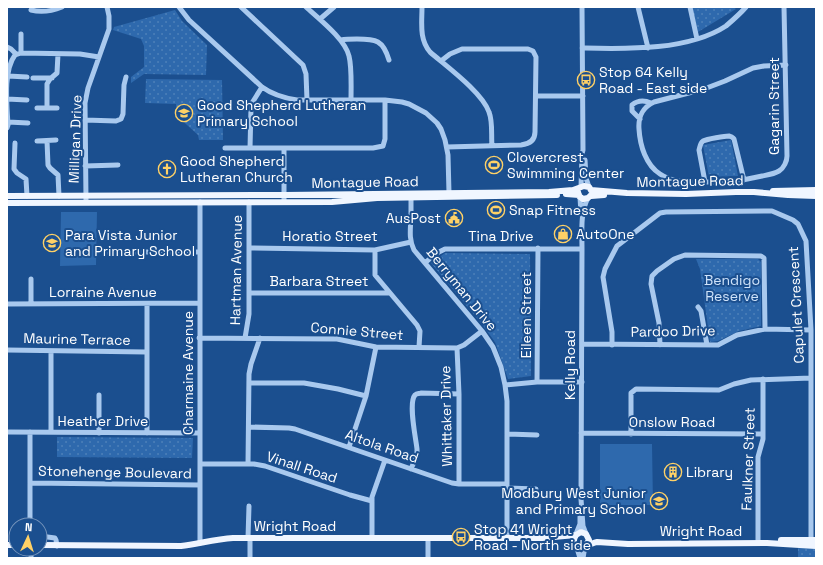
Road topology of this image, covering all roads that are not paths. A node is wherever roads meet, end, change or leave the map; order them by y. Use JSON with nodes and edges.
{"nodes":[{"id":1,"x":62,"y":7,"type":"edge"},
{"id":2,"x":107,"y":7,"type":"edge"},
{"id":3,"x":179,"y":7,"type":"edge"},
{"id":4,"x":241,"y":7,"type":"edge"},
{"id":5,"x":306,"y":7,"type":"edge"},
{"id":6,"x":334,"y":7,"type":"edge"},
{"id":7,"x":422,"y":7,"type":"edge"},
{"id":8,"x":582,"y":7,"type":"edge"},
{"id":9,"x":638,"y":7,"type":"edge"},
{"id":10,"x":690,"y":7,"type":"edge"},
{"id":11,"x":784,"y":7,"type":"edge"},
{"id":12,"x":743,"y":8,"type":"edge"},
{"id":13,"x":30,"y":10,"type":"dead end"},
{"id":14,"x":320,"y":19,"type":"junction"},
{"id":15,"x":21,"y":34,"type":"dead end"},
{"id":16,"x":697,"y":39,"type":"junction"},
{"id":17,"x":341,"y":40,"type":"junction"},
{"id":18,"x":7,"y":47,"type":"edge"},
{"id":19,"x":582,"y":48,"type":"junction"},
{"id":20,"x":648,"y":48,"type":"junction"},
{"id":21,"x":18,"y":54,"type":"junction"},
{"id":22,"x":58,"y":54,"type":"junction"},
{"id":23,"x":99,"y":57,"type":"junction"},
{"id":24,"x":388,"y":60,"type":"dead end"},
{"id":25,"x":441,"y":61,"type":"junction"},
{"id":26,"x":786,"y":65,"type":"junction"},
{"id":27,"x":8,"y":76,"type":"edge"},
{"id":28,"x":126,"y":77,"type":"dead end"},
{"id":29,"x":52,"y":78,"type":"junction"},
{"id":30,"x":262,"y":87,"type":"junction"},
{"id":31,"x":536,"y":96,"type":"junction"},
{"id":32,"x":583,"y":96,"type":"junction"},
{"id":33,"x":7,"y":99,"type":"edge"},
{"id":34,"x":27,"y":100,"type":"dead end"},
{"id":35,"x":307,"y":100,"type":"junction"},
{"id":36,"x":351,"y":100,"type":"junction"},
{"id":37,"x":385,"y":100,"type":"junction"},
{"id":38,"x":651,"y":103,"type":"junction"},
{"id":39,"x":37,"y":108,"type":"dead end"},
{"id":40,"x":47,"y":108,"type":"junction"},
{"id":41,"x":57,"y":108,"type":"dead end"},
{"id":42,"x":640,"y":119,"type":"junction"},
{"id":43,"x":85,"y":120,"type":"junction"},
{"id":44,"x":28,"y":123,"type":"dead end"},
{"id":45,"x":7,"y":125,"type":"edge"},
{"id":46,"x":56,"y":140,"type":"dead end"},
{"id":47,"x":37,"y":141,"type":"dead end"},
{"id":48,"x":47,"y":141,"type":"junction"},
{"id":49,"x":15,"y":143,"type":"dead end"},
{"id":50,"x":492,"y":146,"type":"junction"},
{"id":51,"x":447,"y":147,"type":"junction"},
{"id":52,"x":225,"y":148,"type":"dead end"},
{"id":53,"x":250,"y":148,"type":"junction"},
{"id":54,"x":284,"y":148,"type":"junction"},
{"id":55,"x":583,"y":150,"type":"junction"},
{"id":56,"x":118,"y":165,"type":"dead end"},
{"id":57,"x":85,"y":166,"type":"junction"},
{"id":58,"x":744,"y":180,"type":"junction"},
{"id":59,"x":705,"y":182,"type":"junction"},
{"id":60,"x":580,"y":187,"type":"junction"},
{"id":61,"x":816,"y":190,"type":"edge"},
{"id":62,"x":754,"y":192,"type":"junction"},
{"id":63,"x":590,"y":193,"type":"junction"},
{"id":64,"x":200,"y":195,"type":"junction"},
{"id":65,"x":284,"y":195,"type":"junction"},
{"id":66,"x":449,"y":195,"type":"junction"},
{"id":67,"x":7,"y":196,"type":"edge"},
{"id":68,"x":26,"y":196,"type":"junction"},
{"id":69,"x":59,"y":196,"type":"junction"},
{"id":70,"x":86,"y":196,"type":"junction"},
{"id":71,"x":411,"y":196,"type":"junction"},
{"id":72,"x":579,"y":196,"type":"junction"},
{"id":73,"x":816,"y":196,"type":"edge"},
{"id":74,"x":200,"y":202,"type":"junction"},
{"id":75,"x":249,"y":202,"type":"junction"},
{"id":76,"x":284,"y":202,"type":"junction"},
{"id":77,"x":7,"y":203,"type":"edge"},
{"id":78,"x":86,"y":203,"type":"junction"},
{"id":79,"x":582,"y":219,"type":"junction"},
{"id":80,"x":411,"y":242,"type":"junction"},
{"id":81,"x":249,"y":248,"type":"junction"},
{"id":82,"x":538,"y":248,"type":"junction"},
{"id":83,"x":582,"y":249,"type":"junction"},
{"id":84,"x":375,"y":250,"type":"junction"},
{"id":85,"x":106,"y":252,"type":"dead end"},
{"id":86,"x":200,"y":252,"type":"junction"},
{"id":87,"x":425,"y":263,"type":"junction"},
{"id":88,"x":31,"y":279,"type":"dead end"},
{"id":89,"x":249,"y":293,"type":"junction"},
{"id":90,"x":389,"y":293,"type":"junction"},
{"id":91,"x":199,"y":303,"type":"junction"},
{"id":92,"x":7,"y":304,"type":"edge"},
{"id":93,"x":31,"y":304,"type":"junction"},
{"id":94,"x":147,"y":304,"type":"junction"},
{"id":95,"x":698,"y":307,"type":"dead end"},
{"id":96,"x":765,"y":329,"type":"junction"},
{"id":97,"x":811,"y":330,"type":"junction"},
{"id":98,"x":482,"y":331,"type":"junction"},
{"id":99,"x":199,"y":338,"type":"junction"},
{"id":100,"x":245,"y":338,"type":"junction"},
{"id":101,"x":260,"y":338,"type":"junction"},
{"id":102,"x":582,"y":344,"type":"junction"},
{"id":103,"x":612,"y":344,"type":"junction"},
{"id":104,"x":660,"y":345,"type":"junction"},
{"id":105,"x":707,"y":345,"type":"junction"},
{"id":106,"x":376,"y":347,"type":"junction"},
{"id":107,"x":419,"y":347,"type":"junction"},
{"id":108,"x":457,"y":348,"type":"junction"},
{"id":109,"x":7,"y":350,"type":"edge"},
{"id":110,"x":51,"y":351,"type":"junction"},
{"id":111,"x":146,"y":352,"type":"junction"},
{"id":112,"x":811,"y":378,"type":"junction"},
{"id":113,"x":763,"y":379,"type":"junction"},
{"id":114,"x":537,"y":382,"type":"junction"},
{"id":115,"x":582,"y":382,"type":"junction"},
{"id":116,"x":249,"y":383,"type":"junction"},
{"id":117,"x":505,"y":385,"type":"junction"},
{"id":118,"x":459,"y":394,"type":"junction"},
{"id":119,"x":99,"y":395,"type":"dead end"},
{"id":120,"x":366,"y":396,"type":"junction"},
{"id":121,"x":249,"y":427,"type":"junction"},
{"id":122,"x":7,"y":432,"type":"edge"},
{"id":123,"x":30,"y":432,"type":"junction"},
{"id":124,"x":51,"y":432,"type":"junction"},
{"id":125,"x":99,"y":433,"type":"junction"},
{"id":126,"x":147,"y":433,"type":"junction"},
{"id":127,"x":200,"y":433,"type":"junction"},
{"id":128,"x":507,"y":434,"type":"junction"},
{"id":129,"x":581,"y":434,"type":"junction"},
{"id":130,"x":631,"y":434,"type":"junction"},
{"id":131,"x":763,"y":434,"type":"junction"},
{"id":132,"x":537,"y":435,"type":"dead end"},
{"id":133,"x":349,"y":447,"type":"junction"},
{"id":134,"x":385,"y":460,"type":"junction"},
{"id":135,"x":200,"y":464,"type":"junction"},
{"id":136,"x":248,"y":464,"type":"junction"},
{"id":137,"x":411,"y":469,"type":"junction"},
{"id":138,"x":30,"y":483,"type":"junction"},
{"id":139,"x":459,"y":484,"type":"junction"},
{"id":140,"x":200,"y":486,"type":"junction"},
{"id":141,"x":507,"y":486,"type":"junction"},
{"id":142,"x":536,"y":489,"type":"dead end"},
{"id":143,"x":372,"y":501,"type":"junction"},
{"id":144,"x":249,"y":506,"type":"dead end"},
{"id":145,"x":582,"y":510,"type":"junction"},
{"id":146,"x":30,"y":517,"type":"edge"},
{"id":147,"x":576,"y":534,"type":"junction"},
{"id":148,"x":587,"y":535,"type":"junction"},
{"id":149,"x":48,"y":537,"type":"edge"},
{"id":150,"x":249,"y":538,"type":"junction"},
{"id":151,"x":372,"y":538,"type":"junction"},
{"id":152,"x":428,"y":538,"type":"junction"},
{"id":153,"x":507,"y":538,"type":"junction"},
{"id":154,"x":550,"y":538,"type":"junction"},
{"id":155,"x":758,"y":540,"type":"junction"},
{"id":156,"x":814,"y":540,"type":"edge"},
{"id":157,"x":200,"y":543,"type":"junction"},
{"id":158,"x":575,"y":544,"type":"junction"},
{"id":159,"x":48,"y":545,"type":"edge"},
{"id":160,"x":57,"y":546,"type":"junction"},
{"id":161,"x":586,"y":546,"type":"junction"},
{"id":162,"x":816,"y":546,"type":"edge"},
{"id":163,"x":250,"y":558,"type":"edge"},
{"id":164,"x":428,"y":558,"type":"edge"},
{"id":165,"x":580,"y":558,"type":"edge"},
{"id":166,"x":583,"y":558,"type":"edge"}],
"edges":[{"from":1,"to":13,"type":"street"},
{"from":2,"to":23,"type":"street","name":"Milligan Drive"},
{"from":3,"to":30,"type":"street"},
{"from":4,"to":35,"type":"street"},
{"from":5,"to":14,"type":"street"},
{"from":6,"to":14,"type":"street"},
{"from":7,"to":25,"type":"street"},
{"from":8,"to":19,"type":"street","name":"Kelly Road"},
{"from":9,"to":20,"type":"street"},
{"from":10,"to":16,"type":"street"},
{"from":11,"to":26,"type":"street","name":"Gagarin Street"},
{"from":12,"to":16,"type":"street"},
{"from":14,"to":17,"type":"street"},
{"from":15,"to":21,"type":"street"},
{"from":16,"to":20,"type":"street"},
{"from":17,"to":24,"type":"street"},
{"from":17,"to":36,"type":"street"},
{"from":18,"to":21,"type":"street"},
{"from":19,"to":20,"type":"street"},
{"from":19,"to":32,"type":"street","name":"Kelly Road"},
{"from":21,"to":22,"type":"street"},
{"from":21,"to":27,"type":"street"},
{"from":22,"to":23,"type":"street"},
{"from":22,"to":29,"type":"street"},
{"from":23,"to":43,"type":"street","name":"Milligan Drive"},
{"from":25,"to":31,"type":"street"},
{"from":25,"to":50,"type":"street"},
{"from":26,"to":38,"type":"street"},
{"from":26,"to":58,"type":"street","name":"Gagarin Street"},
{"from":27,"to":29,"type":"street"},
{"from":27,"to":33,"type":"street"},
{"from":28,"to":43,"type":"street"},
{"from":29,"to":40,"type":"street"},
{"from":30,"to":35,"type":"street"},
{"from":30,"to":53,"type":"street"},
{"from":31,"to":32,"type":"street"},
{"from":31,"to":50,"type":"street"},
{"from":32,"to":55,"type":"street","name":"Kelly Road"},
{"from":33,"to":34,"type":"street"},
{"from":33,"to":45,"type":"street"},
{"from":35,"to":36,"type":"street"},
{"from":36,"to":37,"type":"street"},
{"from":37,"to":51,"type":"street"},
{"from":37,"to":54,"type":"street"},
{"from":38,"to":42,"type":"street"},
{"from":38,"to":42,"type":"street","name":"Gagarin Street"},
{"from":39,"to":40,"type":"street"},
{"from":40,"to":41,"type":"street"},
{"from":42,"to":59,"type":"street","name":"Gagarin Street"},
{"from":43,"to":57,"type":"street","name":"Milligan Drive"},
{"from":44,"to":45,"type":"street"},
{"from":46,"to":48,"type":"street"},
{"from":47,"to":48,"type":"street"},
{"from":48,"to":69,"type":"street"},
{"from":49,"to":68,"type":"street"},
{"from":50,"to":51,"type":"street"},
{"from":51,"to":66,"type":"street"},
{"from":52,"to":53,"type":"street"},
{"from":53,"to":54,"type":"street"},
{"from":54,"to":65,"type":"street"},
{"from":55,"to":60,"type":"street","name":"Kelly Road"},
{"from":55,"to":63,"type":"street","name":"Kelly Road"},
{"from":56,"to":57,"type":"street"},
{"from":57,"to":70,"type":"street","name":"Milligan Drive"},
{"from":58,"to":59,"type":"street","name":"Gagarin Street"},
{"from":58,"to":59,"type":"street"},
{"from":60,"to":63,"type":"main road"},
{"from":60,"to":66,"type":"main road","name":"Montague Road"},
{"from":60,"to":72,"type":"main road"},
{"from":61,"to":62,"type":"main road","name":"Montague Road"},
{"from":62,"to":63,"type":"main road","name":"Montague Road"},
{"from":62,"to":73,"type":"main road","name":"Montague Road"},
{"from":63,"to":72,"type":"main road"},
{"from":63,"to":79,"type":"street","name":"Kelly Road"},
{"from":64,"to":65,"type":"main road","name":"Montague Road"},
{"from":64,"to":70,"type":"main road","name":"Montague Road"},
{"from":64,"to":74,"type":"main road"},
{"from":65,"to":71,"type":"main road","name":"Montague Road"},
{"from":65,"to":76,"type":"street"},
{"from":66,"to":71,"type":"main road","name":"Montague Road"},
{"from":66,"to":72,"type":"main road","name":"Montague Road"},
{"from":67,"to":68,"type":"main road","name":"Montague Road"},
{"from":68,"to":69,"type":"main road","name":"Montague Road"},
{"from":69,"to":70,"type":"main road","name":"Montague Road"},
{"from":70,"to":78,"type":"street","name":"Milligan Drive"},
{"from":71,"to":76,"type":"main road","name":"Montague Road"},
{"from":71,"to":80,"type":"street","name":"Berryman Drive"},
{"from":72,"to":79,"type":"street","name":"Kelly Road"},
{"from":74,"to":75,"type":"main road","name":"Montague Road"},
{"from":74,"to":78,"type":"main road","name":"Montague Road"},
{"from":74,"to":86,"type":"street","name":"Charmaine Avenue"},
{"from":75,"to":76,"type":"main road","name":"Montague Road"},
{"from":75,"to":81,"type":"street","name":"Hartman Avenue"},
{"from":77,"to":78,"type":"main road","name":"Montague Road"},
{"from":79,"to":83,"type":"street","name":"Kelly Road"},
{"from":80,"to":84,"type":"street","name":"Horatio Street"},
{"from":80,"to":87,"type":"street","name":"Berryman Drive"},
{"from":81,"to":84,"type":"street","name":"Horatio Street"},
{"from":81,"to":89,"type":"street","name":"Hartman Avenue"},
{"from":82,"to":83,"type":"street","name":"Tina Drive"},
{"from":82,"to":87,"type":"street","name":"Tina Drive"},
{"from":82,"to":114,"type":"street","name":"Eileen Street"},
{"from":83,"to":102,"type":"street","name":"Kelly Road"},
{"from":84,"to":90,"type":"street"},
{"from":85,"to":86,"type":"street"},
{"from":86,"to":91,"type":"street","name":"Charmaine Avenue"},
{"from":87,"to":98,"type":"street","name":"Berryman Drive"},
{"from":88,"to":93,"type":"street"},
{"from":89,"to":90,"type":"street","name":"Barbara Street"},
{"from":89,"to":100,"type":"street","name":"Hartman Avenue"},
{"from":90,"to":107,"type":"street"},
{"from":91,"to":94,"type":"street","name":"Lorraine Avenue"},
{"from":91,"to":99,"type":"street","name":"Charmaine Avenue"},
{"from":92,"to":93,"type":"street","name":"Lorraine Avenue"},
{"from":93,"to":94,"type":"street","name":"Lorraine Avenue"},
{"from":94,"to":111,"type":"street"},
{"from":95,"to":105,"type":"street"},
{"from":96,"to":97,"type":"street","name":"Pardoo Drive"},
{"from":96,"to":104,"type":"street"},
{"from":96,"to":105,"type":"street","name":"Pardoo Drive"},
{"from":97,"to":103,"type":"street","name":"Capulet Crescent"},
{"from":97,"to":112,"type":"street","name":"Capulet Crescent"},
{"from":98,"to":108,"type":"street"},
{"from":98,"to":117,"type":"street","name":"Berryman Drive"},
{"from":99,"to":100,"type":"street","name":"Connie Street"},
{"from":99,"to":127,"type":"street","name":"Charmaine Avenue"},
{"from":100,"to":101,"type":"street","name":"Connie Street"},
{"from":101,"to":106,"type":"street","name":"Connie Street"},
{"from":101,"to":116,"type":"street"},
{"from":102,"to":103,"type":"street","name":"Pardoo Drive"},
{"from":102,"to":115,"type":"street","name":"Kelly Road"},
{"from":103,"to":104,"type":"street","name":"Pardoo Drive"},
{"from":104,"to":105,"type":"street","name":"Pardoo Drive"},
{"from":106,"to":107,"type":"street","name":"Connie Street"},
{"from":106,"to":120,"type":"street"},
{"from":107,"to":108,"type":"street","name":"Connie Street"},
{"from":108,"to":118,"type":"street","name":"Whittaker Drive"},
{"from":109,"to":110,"type":"street","name":"Maurine Terrace"},
{"from":110,"to":111,"type":"street","name":"Maurine Terrace"},
{"from":110,"to":124,"type":"street"},
{"from":111,"to":126,"type":"street"},
{"from":112,"to":113,"type":"street"},
{"from":112,"to":156,"type":"street","name":"Capulet Crescent"},
{"from":113,"to":130,"type":"street"},
{"from":113,"to":131,"type":"street","name":"Faulkner Street"},
{"from":114,"to":115,"type":"street"},
{"from":114,"to":117,"type":"street"},
{"from":115,"to":129,"type":"street","name":"Kelly Road"},
{"from":116,"to":120,"type":"street"},
{"from":116,"to":121,"type":"street"},
{"from":117,"to":128,"type":"street","name":"Berryman Drive"},
{"from":118,"to":137,"type":"street"},
{"from":118,"to":139,"type":"street","name":"Whittaker Drive"},
{"from":119,"to":125,"type":"street"},
{"from":120,"to":133,"type":"street"},
{"from":121,"to":133,"type":"street","name":"Altola Road"},
{"from":121,"to":136,"type":"street"},
{"from":122,"to":123,"type":"street","name":"Heather Drive"},
{"from":123,"to":124,"type":"street","name":"Heather Drive"},
{"from":123,"to":138,"type":"street"},
{"from":124,"to":125,"type":"street","name":"Heather Drive"},
{"from":125,"to":126,"type":"street","name":"Heather Drive"},
{"from":126,"to":127,"type":"street","name":"Heather Drive"},
{"from":127,"to":135,"type":"street","name":"Charmaine Avenue"},
{"from":128,"to":132,"type":"street"},
{"from":128,"to":141,"type":"street","name":"Berryman Drive"},
{"from":129,"to":130,"type":"street","name":"Onslow Road"},
{"from":129,"to":145,"type":"street","name":"Kelly Road"},
{"from":130,"to":131,"type":"street","name":"Onslow Road"},
{"from":131,"to":155,"type":"street","name":"Faulkner Street"},
{"from":133,"to":134,"type":"street","name":"Altola Road"},
{"from":134,"to":137,"type":"street","name":"Altola Road"},
{"from":134,"to":143,"type":"street"},
{"from":135,"to":136,"type":"street","name":"Vinall Road"},
{"from":135,"to":140,"type":"street","name":"Charmaine Avenue"},
{"from":136,"to":143,"type":"street","name":"Vinall Road"},
{"from":137,"to":139,"type":"street","name":"Altola Road"},
{"from":138,"to":140,"type":"street","name":"Stonehenge Boulevard"},
{"from":138,"to":146,"type":"street"},
{"from":139,"to":141,"type":"street","name":"Altola Road"},
{"from":140,"to":157,"type":"street","name":"Charmaine Avenue"},
{"from":141,"to":142,"type":"street","name":"Altola Road"},
{"from":141,"to":153,"type":"street","name":"Berryman Drive"},
{"from":143,"to":151,"type":"street"},
{"from":144,"to":150,"type":"street"},
{"from":145,"to":147,"type":"street","name":"Kelly Road"},
{"from":145,"to":148,"type":"street","name":"Kelly Road"},
{"from":147,"to":148,"type":"main road"},
{"from":147,"to":154,"type":"main road","name":"Wright Road"},
{"from":147,"to":158,"type":"main road"},
{"from":148,"to":155,"type":"main road","name":"Wright Road"},
{"from":148,"to":161,"type":"main road"},
{"from":149,"to":160,"type":"street"},
{"from":150,"to":151,"type":"main road","name":"Wright Road"},
{"from":150,"to":157,"type":"main road","name":"Wright Road"},
{"from":150,"to":163,"type":"street"},
{"from":151,"to":152,"type":"main road","name":"Wright Road"},
{"from":152,"to":153,"type":"main road","name":"Wright Road"},
{"from":152,"to":164,"type":"street"},
{"from":153,"to":154,"type":"main road","name":"Wright Road"},
{"from":154,"to":158,"type":"main road","name":"Wright Road"},
{"from":155,"to":156,"type":"main road","name":"Wright Road"},
{"from":157,"to":160,"type":"main road","name":"Wright Road"},
{"from":158,"to":161,"type":"main road"},
{"from":158,"to":165,"type":"street"},
{"from":159,"to":160,"type":"main road","name":"Wright Road"},
{"from":161,"to":162,"type":"main road","name":"Wright Road"},
{"from":161,"to":166,"type":"street"}]}
